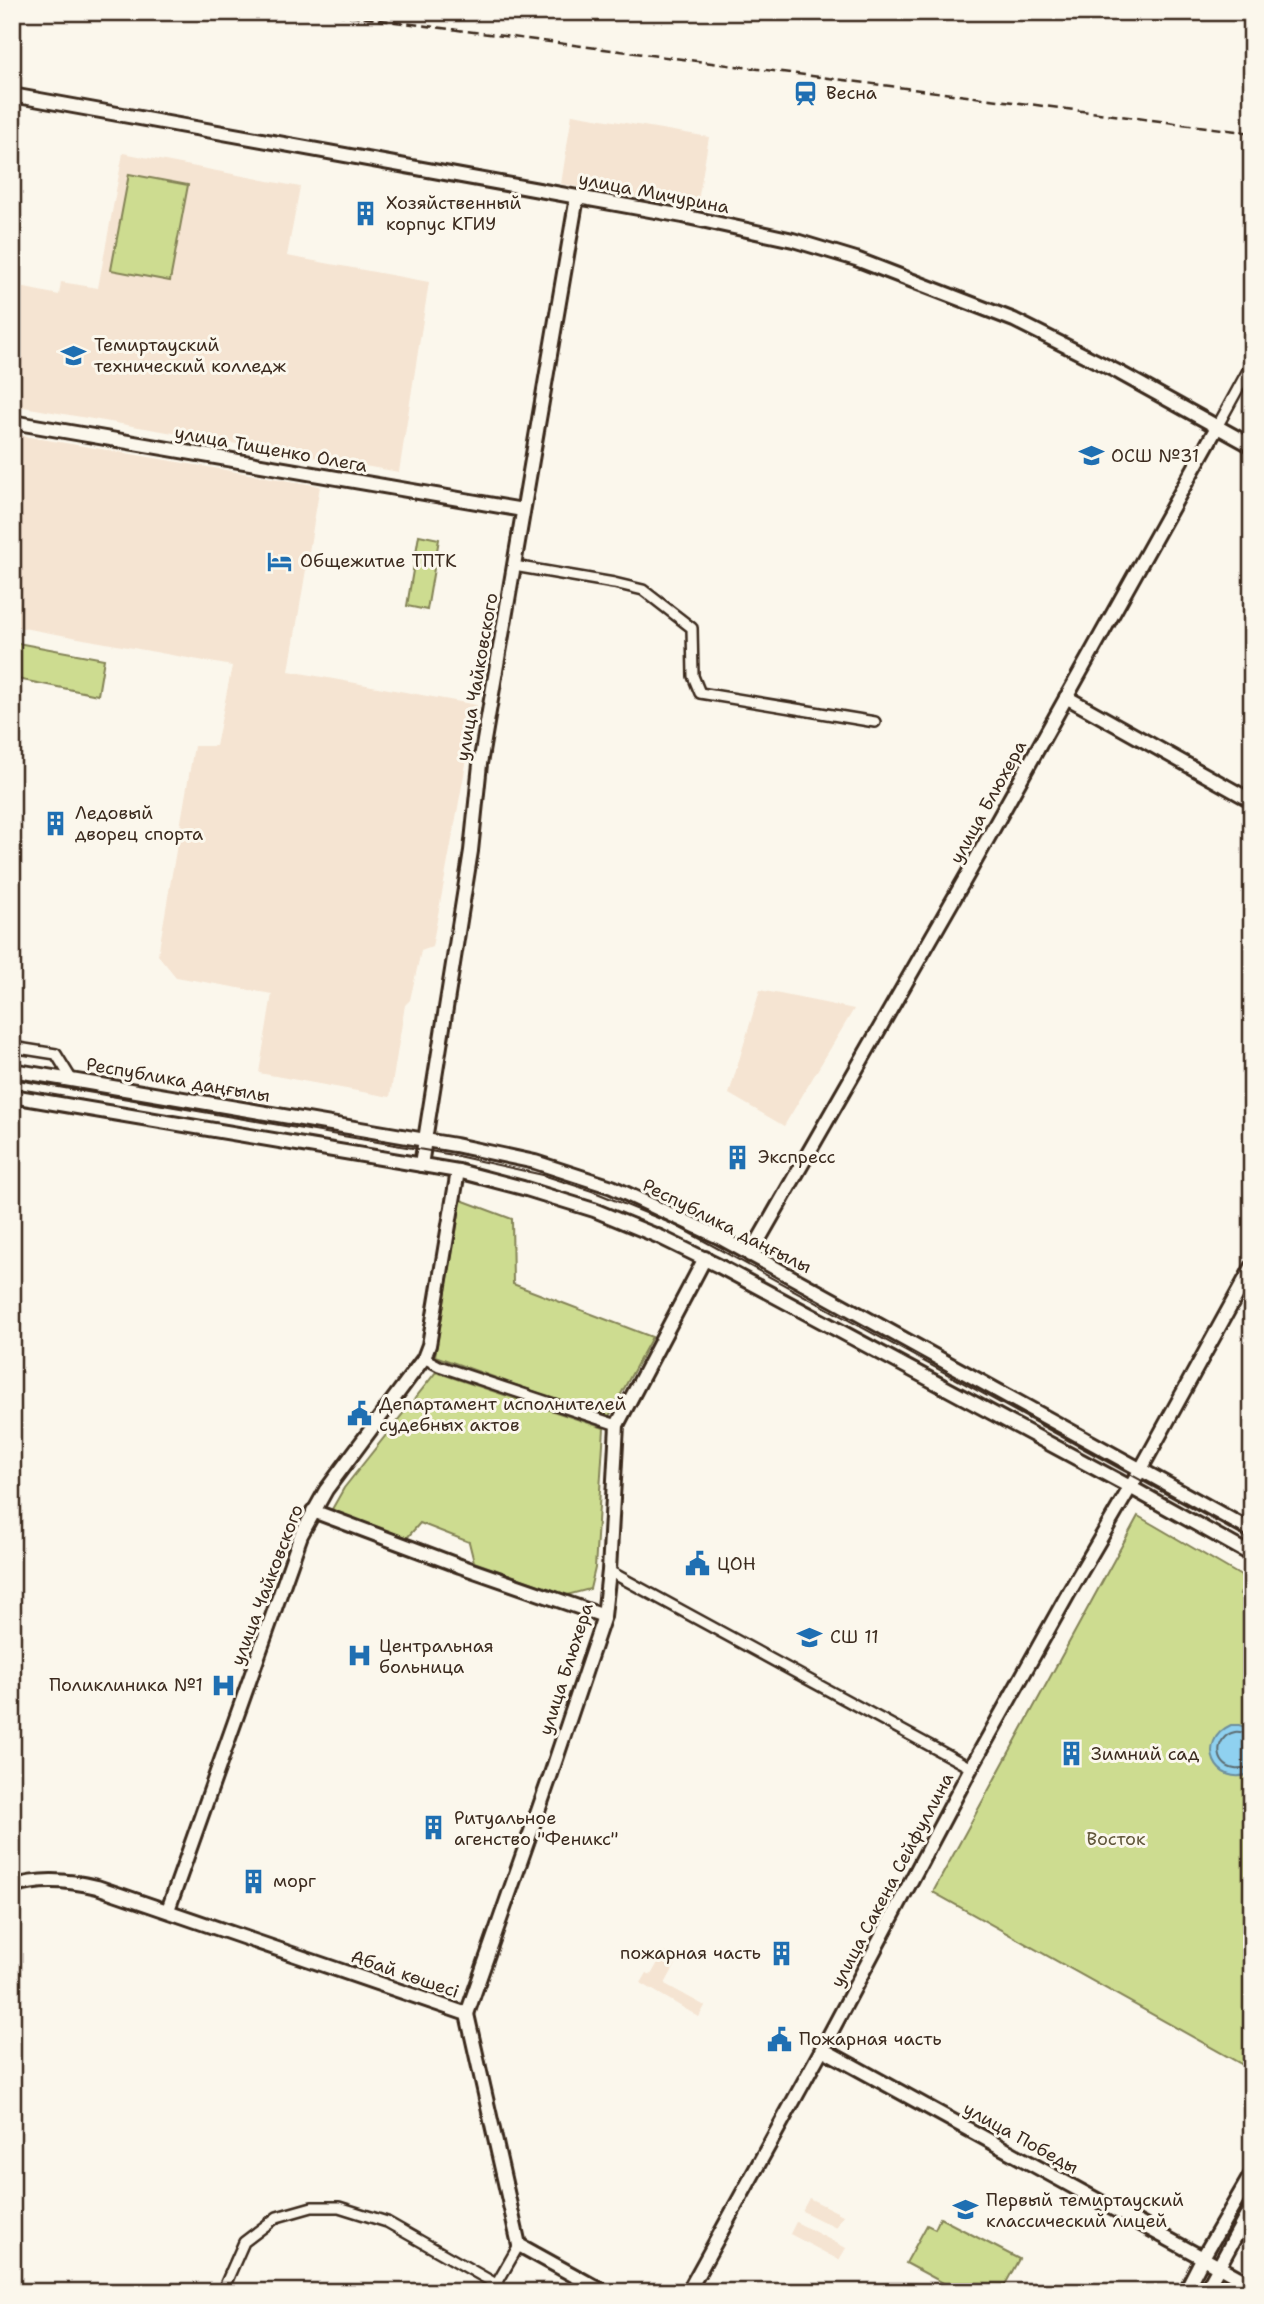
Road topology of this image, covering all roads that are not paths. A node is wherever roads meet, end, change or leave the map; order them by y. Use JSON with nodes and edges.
{"nodes":[{"id":1,"x":12,"y":95,"type":"edge"},
{"id":2,"x":577,"y":197,"type":"junction"},
{"id":3,"x":1252,"y":363,"type":"edge"},
{"id":4,"x":12,"y":422,"type":"edge"},
{"id":5,"x":1217,"y":427,"type":"junction"},
{"id":6,"x":1252,"y":446,"type":"edge"},
{"id":7,"x":523,"y":510,"type":"junction"},
{"id":8,"x":514,"y":566,"type":"junction"},
{"id":9,"x":1066,"y":697,"type":"junction"},
{"id":10,"x":875,"y":722,"type":"dead end"},
{"id":11,"x":1252,"y":801,"type":"edge"},
{"id":12,"x":12,"y":1047,"type":"edge"},
{"id":13,"x":12,"y":1070,"type":"edge"},
{"id":14,"x":72,"y":1080,"type":"junction"},
{"id":15,"x":12,"y":1096,"type":"edge"},
{"id":16,"x":426,"y":1140,"type":"junction"},
{"id":17,"x":421,"y":1165,"type":"junction"},
{"id":18,"x":458,"y":1171,"type":"junction"},
{"id":19,"x":750,"y":1255,"type":"junction"},
{"id":20,"x":705,"y":1258,"type":"junction"},
{"id":21,"x":1252,"y":1267,"type":"edge"},
{"id":22,"x":424,"y":1358,"type":"junction"},
{"id":23,"x":617,"y":1425,"type":"junction"},
{"id":24,"x":1141,"y":1469,"type":"junction"},
{"id":25,"x":1130,"y":1487,"type":"junction"},
{"id":26,"x":313,"y":1511,"type":"junction"},
{"id":27,"x":1252,"y":1531,"type":"edge"},
{"id":28,"x":1252,"y":1555,"type":"edge"},
{"id":29,"x":609,"y":1571,"type":"junction"},
{"id":30,"x":604,"y":1616,"type":"junction"},
{"id":31,"x":971,"y":1768,"type":"junction"},
{"id":32,"x":12,"y":1887,"type":"edge"},
{"id":33,"x":168,"y":1910,"type":"junction"},
{"id":34,"x":467,"y":2014,"type":"junction"},
{"id":35,"x":822,"y":2049,"type":"junction"},
{"id":36,"x":1252,"y":2173,"type":"edge"},
{"id":37,"x":1252,"y":2206,"type":"edge"},
{"id":38,"x":519,"y":2245,"type":"junction"},
{"id":39,"x":1202,"y":2259,"type":"junction"},
{"id":40,"x":1217,"y":2268,"type":"junction"},
{"id":41,"x":1252,"y":2285,"type":"edge"},
{"id":42,"x":494,"y":2288,"type":"edge"},
{"id":43,"x":222,"y":2292,"type":"edge"},
{"id":44,"x":604,"y":2292,"type":"edge"},
{"id":45,"x":688,"y":2292,"type":"edge"},
{"id":46,"x":1185,"y":2292,"type":"edge"},
{"id":47,"x":1205,"y":2292,"type":"edge"}],
"edges":[{"from":1,"to":2,"type":"street","name":"улица Мичурина"},
{"from":2,"to":5,"type":"street","name":"улица Мичурина"},
{"from":2,"to":7,"type":"street","name":"улица Чайковского"},
{"from":3,"to":5,"type":"street","name":"улица Блюхера"},
{"from":4,"to":7,"type":"street","name":"улица Тищенко Олега"},
{"from":5,"to":6,"type":"street","name":"улица Мичурина"},
{"from":5,"to":9,"type":"street","name":"улица Блюхера"},
{"from":7,"to":8,"type":"street","name":"улица Чайковского"},
{"from":8,"to":10,"type":"street"},
{"from":8,"to":16,"type":"street","name":"улица Чайковского"},
{"from":9,"to":11,"type":"street"},
{"from":9,"to":19,"type":"street","name":"улица Блюхера"},
{"from":12,"to":14,"type":"street"},
{"from":13,"to":14,"type":"street","name":"Республика даңғылы"},
{"from":14,"to":16,"type":"street","name":"Республика даңғылы"},
{"from":15,"to":17,"type":"street"},
{"from":16,"to":17,"type":"street","name":"улица Чайковского"},
{"from":16,"to":19,"type":"street","name":"Республика даңғылы"},
{"from":17,"to":18,"type":"street"},
{"from":18,"to":20,"type":"street"},
{"from":18,"to":22,"type":"street","name":"улица Чайковского"},
{"from":19,"to":24,"type":"street","name":"Республика даңғылы"},
{"from":20,"to":23,"type":"street","name":"улица Блюхера"},
{"from":20,"to":25,"type":"street"},
{"from":21,"to":24,"type":"street"},
{"from":22,"to":23,"type":"street"},
{"from":22,"to":26,"type":"street","name":"улица Чайковского"},
{"from":23,"to":29,"type":"street","name":"улица Блюхера"},
{"from":24,"to":25,"type":"street","name":"улица Сакена Сейфуллина"},
{"from":24,"to":27,"type":"street","name":"Республика даңғылы"},
{"from":25,"to":28,"type":"street"},
{"from":25,"to":31,"type":"street","name":"улица Сакена Сейфуллина"},
{"from":26,"to":30,"type":"street"},
{"from":26,"to":33,"type":"street","name":"улица Чайковского"},
{"from":29,"to":30,"type":"street","name":"улица Блюхера"},
{"from":29,"to":31,"type":"street"},
{"from":30,"to":34,"type":"street","name":"улица Блюхера"},
{"from":31,"to":35,"type":"street","name":"улица Сакена Сейфуллина"},
{"from":32,"to":33,"type":"street","name":"Абай көшесі"},
{"from":33,"to":34,"type":"street","name":"Абай көшесі"},
{"from":34,"to":38,"type":"street","name":"Абай көшесі"},
{"from":35,"to":39,"type":"street","name":"улица Победы"},
{"from":35,"to":45,"type":"street","name":"улица Сакена Сейфуллина"},
{"from":36,"to":39,"type":"street"},
{"from":37,"to":40,"type":"street"},
{"from":38,"to":42,"type":"street"},
{"from":38,"to":44,"type":"street"},
{"from":39,"to":40,"type":"street","name":"улица Победы"},
{"from":39,"to":46,"type":"street"},
{"from":40,"to":41,"type":"street"},
{"from":40,"to":47,"type":"street"},
{"from":42,"to":43,"type":"street"}]}
